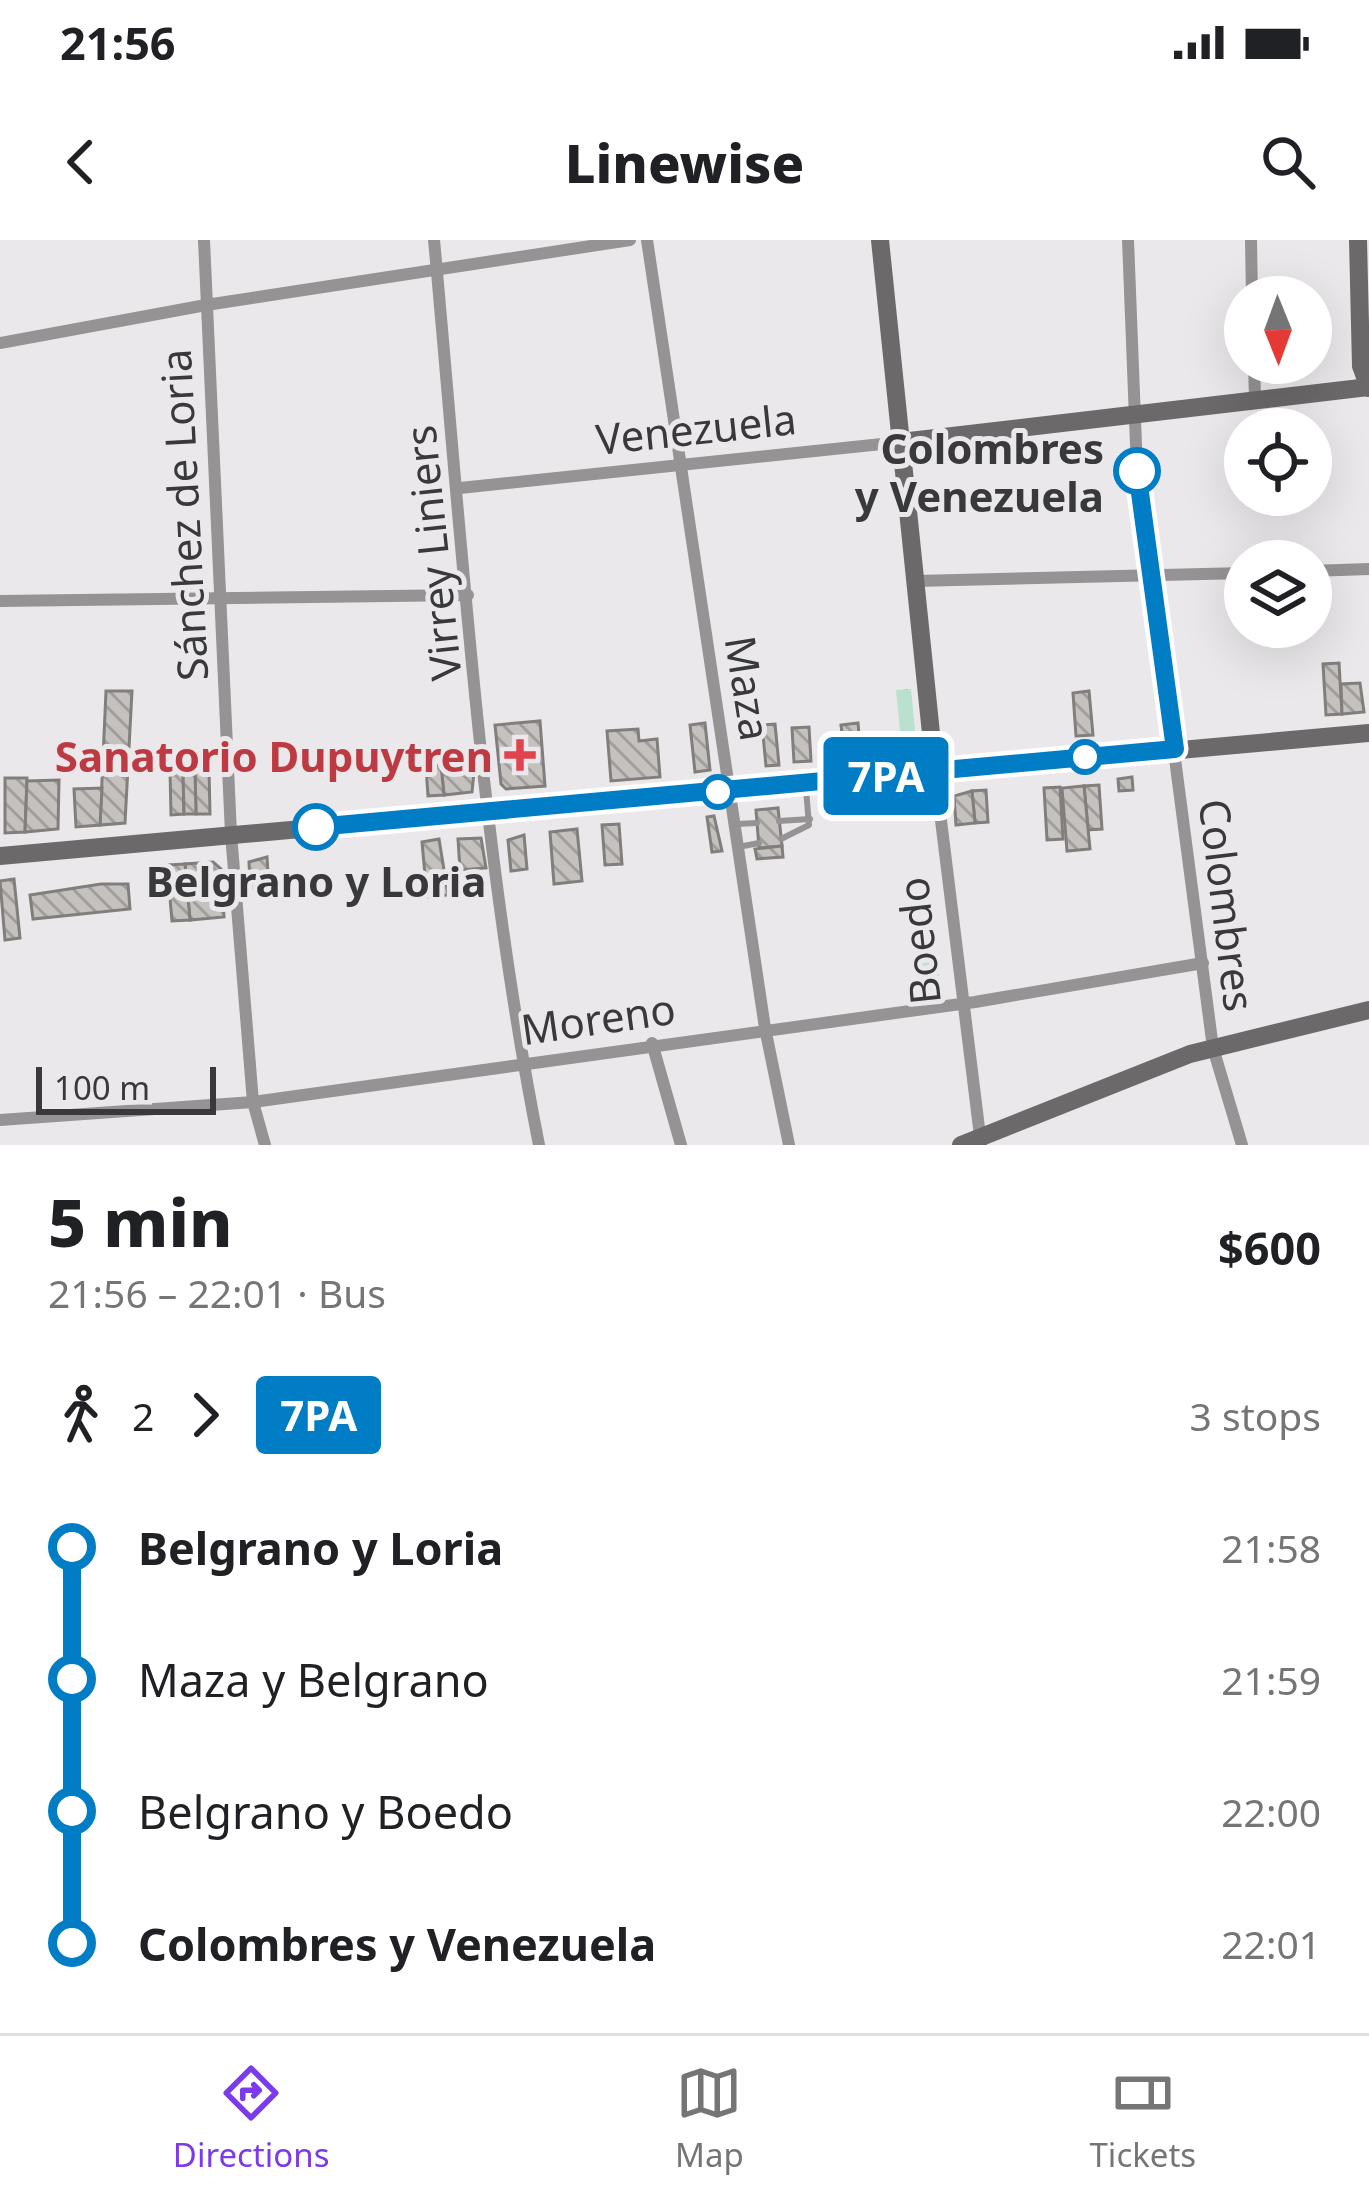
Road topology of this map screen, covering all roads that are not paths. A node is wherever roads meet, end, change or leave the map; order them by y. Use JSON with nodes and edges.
{"nodes":[{"id":1,"x":203,"y":240,"type":"edge"},
{"id":2,"x":434,"y":240,"type":"edge"},
{"id":3,"x":630,"y":240,"type":"edge"},
{"id":4,"x":647,"y":240,"type":"edge"},
{"id":5,"x":880,"y":240,"type":"edge"},
{"id":6,"x":1129,"y":240,"type":"edge"},
{"id":7,"x":1251,"y":240,"type":"edge"},
{"id":8,"x":1358,"y":240,"type":"edge"},
{"id":9,"x":436,"y":269,"type":"junction"},
{"id":10,"x":1252,"y":276,"type":"edge"},
{"id":11,"x":206,"y":304,"type":"junction"},
{"id":12,"x":0,"y":343,"type":"edge"},
{"id":13,"x":1255,"y":384,"type":"edge"},
{"id":14,"x":1369,"y":388,"type":"edge"},
{"id":15,"x":1255,"y":399,"type":"junction"},
{"id":16,"x":1135,"y":413,"type":"junction"},
{"id":17,"x":901,"y":442,"type":"junction"},
{"id":18,"x":682,"y":466,"type":"junction"},
{"id":19,"x":460,"y":488,"type":"junction"},
{"id":20,"x":1369,"y":569,"type":"edge"},
{"id":21,"x":1332,"y":570,"type":"edge"},
{"id":22,"x":1224,"y":573,"type":"edge"},
{"id":23,"x":1153,"y":575,"type":"junction"},
{"id":24,"x":915,"y":581,"type":"junction"},
{"id":25,"x":219,"y":595,"type":"junction"},
{"id":26,"x":468,"y":596,"type":"junction"},
{"id":27,"x":0,"y":602,"type":"edge"},
{"id":28,"x":1369,"y":733,"type":"edge"},
{"id":29,"x":1175,"y":749,"type":"junction"},
{"id":30,"x":935,"y":772,"type":"junction"},
{"id":31,"x":805,"y":784,"type":"junction"},
{"id":32,"x":731,"y":791,"type":"junction"},
{"id":33,"x":490,"y":814,"type":"junction"},
{"id":34,"x":810,"y":819,"type":"junction"},
{"id":35,"x":779,"y":820,"type":"dead end"},
{"id":36,"x":758,"y":823,"type":"dead end"},
{"id":37,"x":735,"y":824,"type":"junction"},
{"id":38,"x":231,"y":834,"type":"junction"},
{"id":39,"x":781,"y":839,"type":"dead end"},
{"id":40,"x":759,"y":843,"type":"dead end"},
{"id":41,"x":739,"y":847,"type":"junction"},
{"id":42,"x":0,"y":856,"type":"edge"},
{"id":43,"x":1203,"y":963,"type":"junction"},
{"id":44,"x":960,"y":1003,"type":"junction"},
{"id":45,"x":1369,"y":1010,"type":"edge"},
{"id":46,"x":765,"y":1028,"type":"junction"},
{"id":47,"x":652,"y":1043,"type":"junction"},
{"id":48,"x":1214,"y":1048,"type":"junction"},
{"id":49,"x":523,"y":1062,"type":"junction"},
{"id":50,"x":253,"y":1102,"type":"junction"},
{"id":51,"x":0,"y":1120,"type":"edge"},
{"id":52,"x":980,"y":1141,"type":"edge"},
{"id":53,"x":266,"y":1145,"type":"edge"},
{"id":54,"x":539,"y":1145,"type":"edge"},
{"id":55,"x":681,"y":1145,"type":"edge"},
{"id":56,"x":790,"y":1145,"type":"edge"},
{"id":57,"x":961,"y":1145,"type":"edge"},
{"id":58,"x":1242,"y":1145,"type":"edge"}],
"edges":[{"from":1,"to":11,"type":"street","name":"Sánchez de Loria"},
{"from":2,"to":9,"type":"street","name":"Virrey Liniers"},
{"from":3,"to":9,"type":"street"},
{"from":4,"to":18,"type":"street","name":"Maza"},
{"from":5,"to":17,"type":"main road","name":"Boedo"},
{"from":6,"to":16,"type":"street","name":"Colombres"},
{"from":7,"to":10,"type":"street"},
{"from":8,"to":14,"type":"main road"},
{"from":9,"to":11,"type":"street"},
{"from":9,"to":19,"type":"street","name":"Virrey Liniers"},
{"from":11,"to":12,"type":"street"},
{"from":11,"to":25,"type":"street","name":"Sánchez de Loria"},
{"from":13,"to":15,"type":"street"},
{"from":14,"to":15,"type":"main road","name":"Venezuela"},
{"from":15,"to":16,"type":"main road","name":"Venezuela"},
{"from":16,"to":17,"type":"main road","name":"Venezuela"},
{"from":16,"to":23,"type":"street","name":"Colombres"},
{"from":17,"to":18,"type":"street","name":"Venezuela"},
{"from":17,"to":24,"type":"main road","name":"Boedo"},
{"from":18,"to":19,"type":"street","name":"Venezuela"},
{"from":18,"to":32,"type":"street","name":"Maza"},
{"from":19,"to":26,"type":"street","name":"Virrey Liniers"},
{"from":20,"to":21,"type":"street"},
{"from":22,"to":23,"type":"street"},
{"from":23,"to":24,"type":"street"},
{"from":23,"to":29,"type":"street","name":"Colombres"},
{"from":24,"to":30,"type":"main road","name":"Boedo"},
{"from":25,"to":26,"type":"street"},
{"from":25,"to":27,"type":"street"},
{"from":25,"to":38,"type":"street","name":"Sánchez de Loria"},
{"from":26,"to":33,"type":"street","name":"Virrey Liniers"},
{"from":28,"to":29,"type":"main road"},
{"from":29,"to":30,"type":"main road"},
{"from":29,"to":43,"type":"street","name":"Colombres"},
{"from":30,"to":31,"type":"main road"},
{"from":30,"to":44,"type":"street","name":"Boedo"},
{"from":31,"to":32,"type":"main road"},
{"from":31,"to":34,"type":"lane"},
{"from":32,"to":33,"type":"main road"},
{"from":32,"to":37,"type":"street","name":"Maza"},
{"from":33,"to":38,"type":"main road"},
{"from":33,"to":49,"type":"street","name":"Virrey Liniers"},
{"from":34,"to":35,"type":"lane"},
{"from":34,"to":39,"type":"lane"},
{"from":36,"to":37,"type":"lane"},
{"from":37,"to":41,"type":"street","name":"Maza"},
{"from":38,"to":42,"type":"main road"},
{"from":38,"to":50,"type":"street","name":"Sánchez de Loria"},
{"from":40,"to":41,"type":"lane"},
{"from":41,"to":46,"type":"street","name":"Maza"},
{"from":43,"to":44,"type":"street","name":"Moreno"},
{"from":43,"to":48,"type":"street","name":"Colombres"},
{"from":44,"to":46,"type":"street","name":"Moreno"},
{"from":44,"to":52,"type":"street","name":"Boedo"},
{"from":45,"to":48,"type":"main road"},
{"from":46,"to":47,"type":"street","name":"Moreno"},
{"from":46,"to":56,"type":"street","name":"Maza"},
{"from":47,"to":49,"type":"street","name":"Moreno"},
{"from":47,"to":55,"type":"street"},
{"from":48,"to":52,"type":"main road"},
{"from":48,"to":58,"type":"street","name":"Colombres"},
{"from":49,"to":50,"type":"street","name":"Moreno"},
{"from":49,"to":54,"type":"street","name":"Virrey Liniers"},
{"from":50,"to":51,"type":"street","name":"Moreno"},
{"from":50,"to":53,"type":"street","name":"Sánchez de Loria"},
{"from":52,"to":57,"type":"main road"}]}
